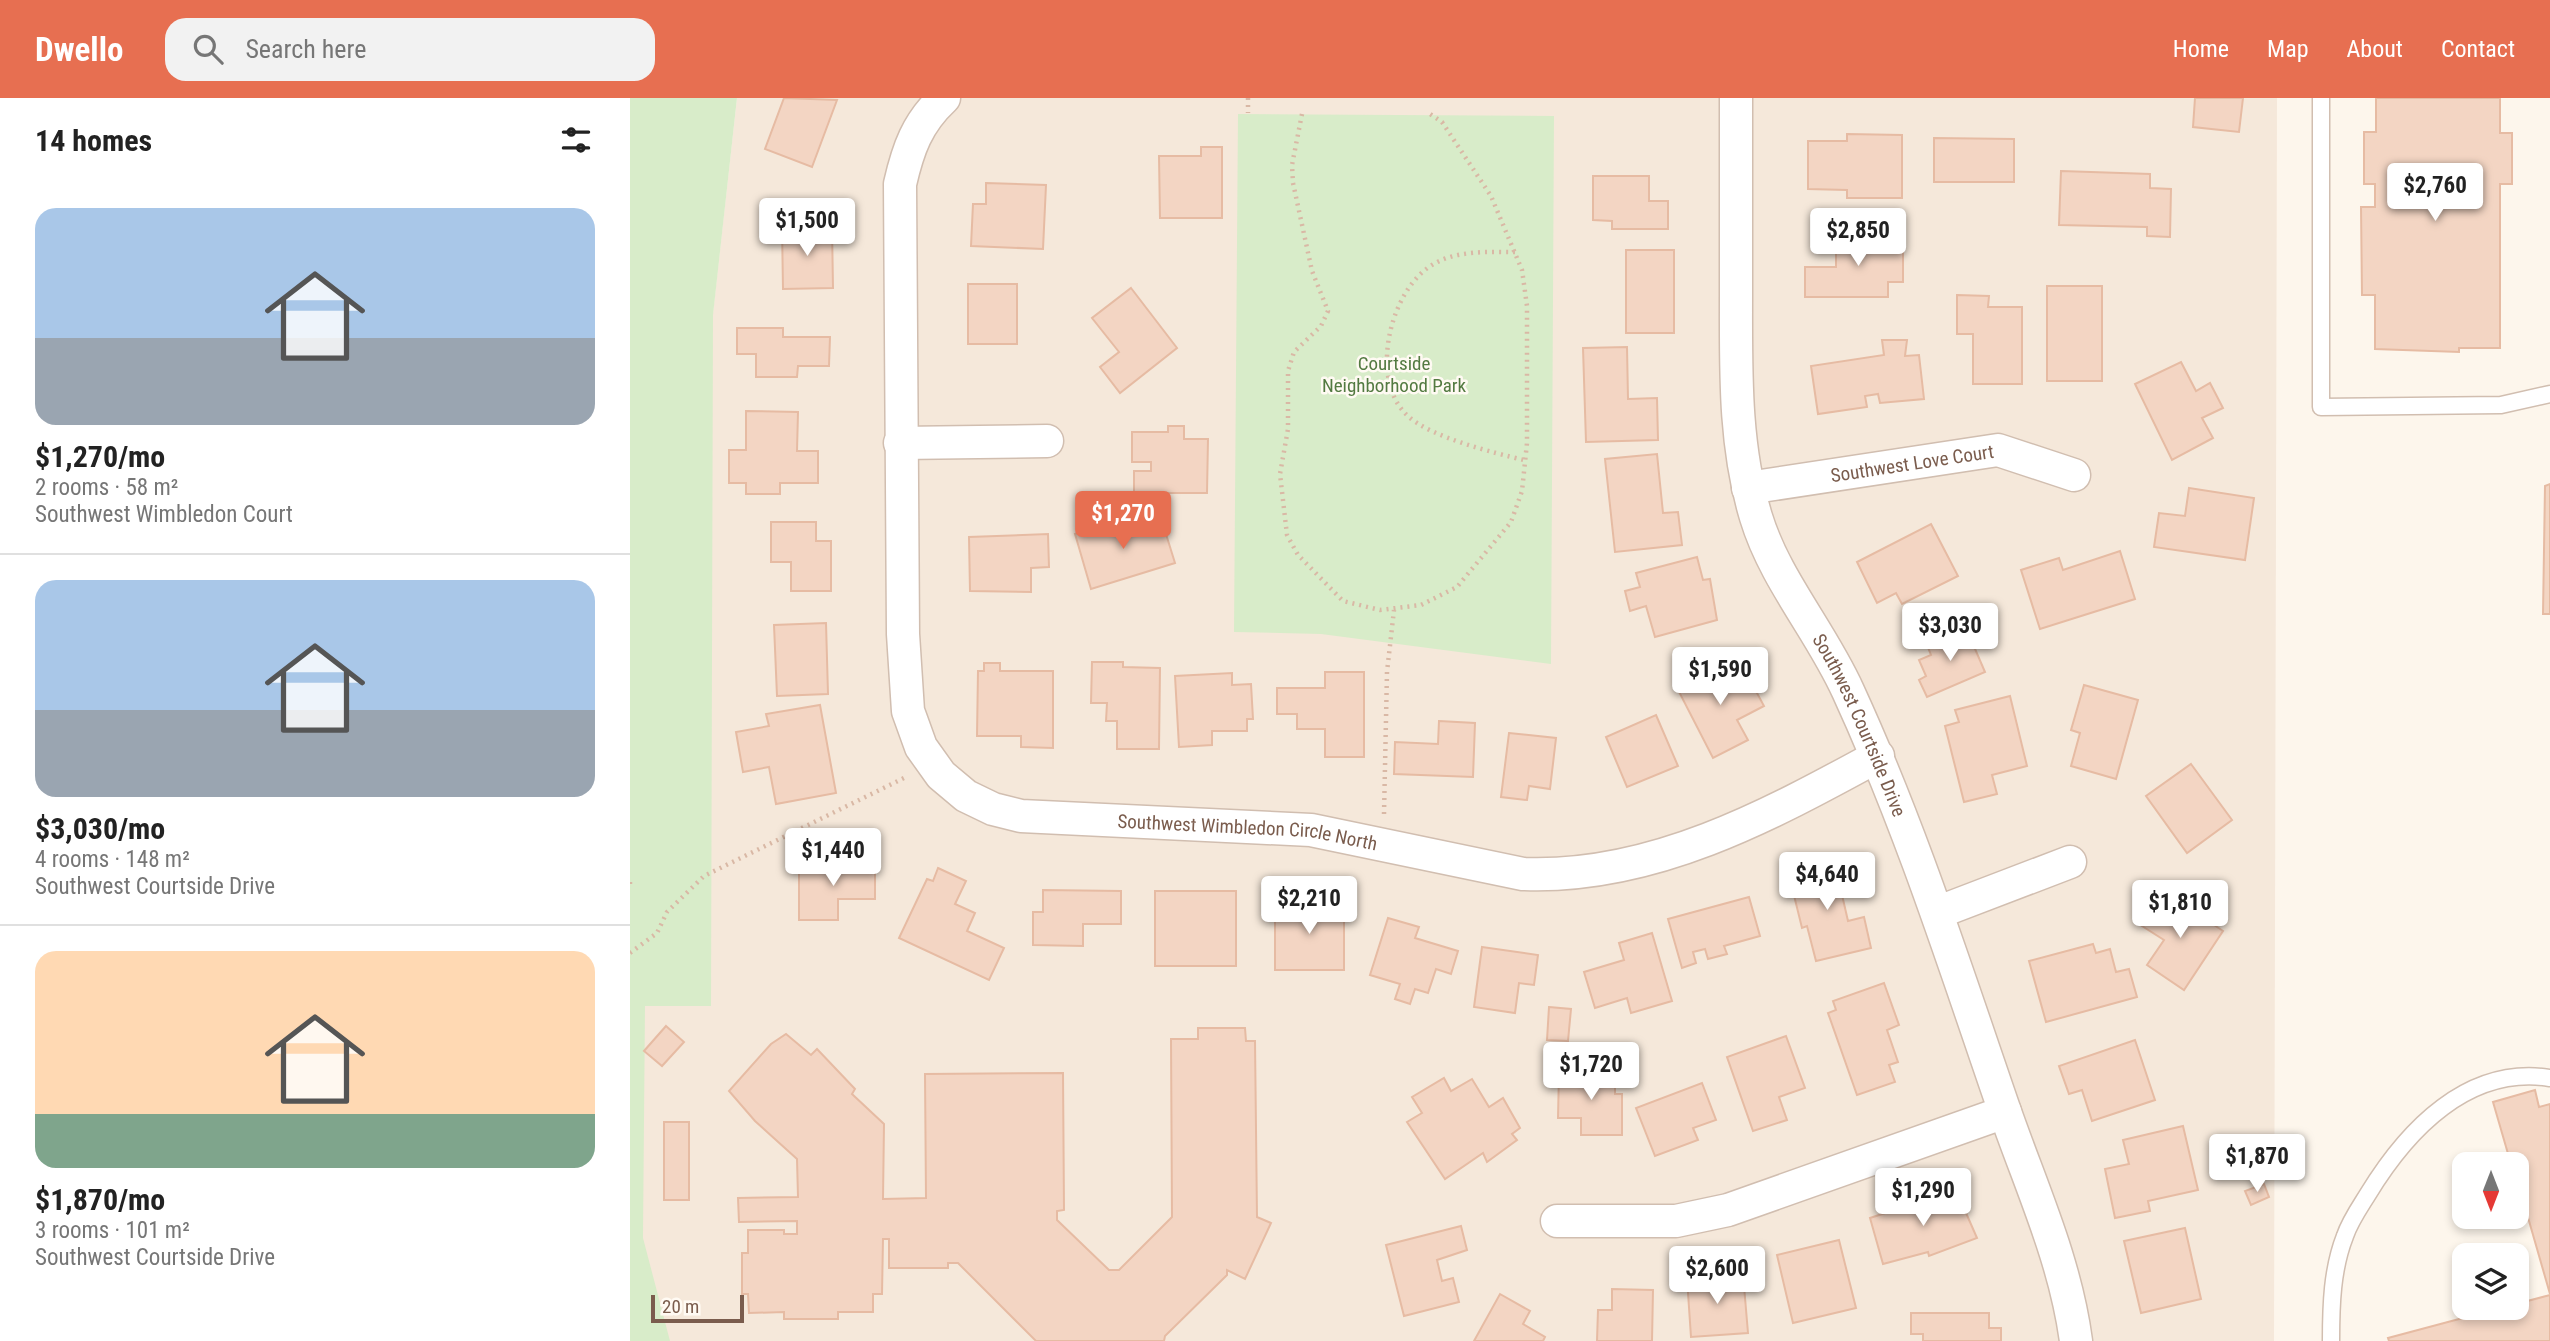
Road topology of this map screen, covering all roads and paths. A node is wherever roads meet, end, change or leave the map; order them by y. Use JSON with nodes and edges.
{"nodes":[{"id":1,"x":944,"y":98,"type":"edge"},
{"id":2,"x":1248,"y":98,"type":"edge"},
{"id":3,"x":1736,"y":98,"type":"edge"},
{"id":4,"x":2321,"y":98,"type":"edge"},
{"id":5,"x":1248,"y":113,"type":"dead end"},
{"id":6,"x":1302,"y":114,"type":"dead end"},
{"id":7,"x":1430,"y":114,"type":"dead end"},
{"id":8,"x":1515,"y":252,"type":"junction"},
{"id":9,"x":2550,"y":394,"type":"edge"},
{"id":10,"x":1047,"y":442,"type":"dead end"},
{"id":11,"x":900,"y":443,"type":"junction"},
{"id":12,"x":1524,"y":460,"type":"junction"},
{"id":13,"x":2074,"y":475,"type":"dead end"},
{"id":14,"x":1748,"y":488,"type":"junction"},
{"id":15,"x":1394,"y":610,"type":"junction"},
{"id":16,"x":1878,"y":756,"type":"junction"},
{"id":17,"x":933,"y":763,"type":"junction"},
{"id":18,"x":1384,"y":843,"type":"junction"},
{"id":19,"x":2070,"y":862,"type":"dead end"},
{"id":20,"x":630,"y":882,"type":"edge"},
{"id":21,"x":630,"y":889,"type":"edge"},
{"id":22,"x":1939,"y":912,"type":"junction"},
{"id":23,"x":630,"y":953,"type":"edge"},
{"id":24,"x":2550,"y":1078,"type":"edge"},
{"id":25,"x":2005,"y":1112,"type":"junction"},
{"id":26,"x":1558,"y":1221,"type":"dead end"},
{"id":27,"x":2076,"y":1341,"type":"edge"},
{"id":28,"x":2331,"y":1341,"type":"edge"}],
"edges":[{"from":1,"to":11,"type":"street","name":"Southwest Wimbledon Circle North"},
{"from":2,"to":5,"type":"path"},
{"from":3,"to":14,"type":"street","name":"Southwest Courtside Drive"},
{"from":4,"to":9,"type":"lane"},
{"from":6,"to":15,"type":"path"},
{"from":7,"to":8,"type":"path"},
{"from":8,"to":12,"type":"path"},
{"from":8,"to":12,"type":"path"},
{"from":10,"to":11,"type":"street"},
{"from":11,"to":17,"type":"street","name":"Southwest Wimbledon Circle North"},
{"from":12,"to":15,"type":"path"},
{"from":13,"to":14,"type":"street","name":"Southwest Love Court"},
{"from":14,"to":16,"type":"street","name":"Southwest Courtside Drive"},
{"from":15,"to":18,"type":"path"},
{"from":16,"to":18,"type":"street","name":"Southwest Wimbledon Circle North"},
{"from":16,"to":22,"type":"street","name":"Southwest Courtside Drive"},
{"from":17,"to":18,"type":"street","name":"Southwest Wimbledon Circle North"},
{"from":17,"to":23,"type":"path"},
{"from":19,"to":22,"type":"street"},
{"from":20,"to":21,"type":"path"},
{"from":22,"to":25,"type":"street","name":"Southwest Courtside Drive"},
{"from":24,"to":28,"type":"lane"},
{"from":25,"to":26,"type":"street"},
{"from":25,"to":27,"type":"street","name":"Southwest Courtside Drive"}]}
